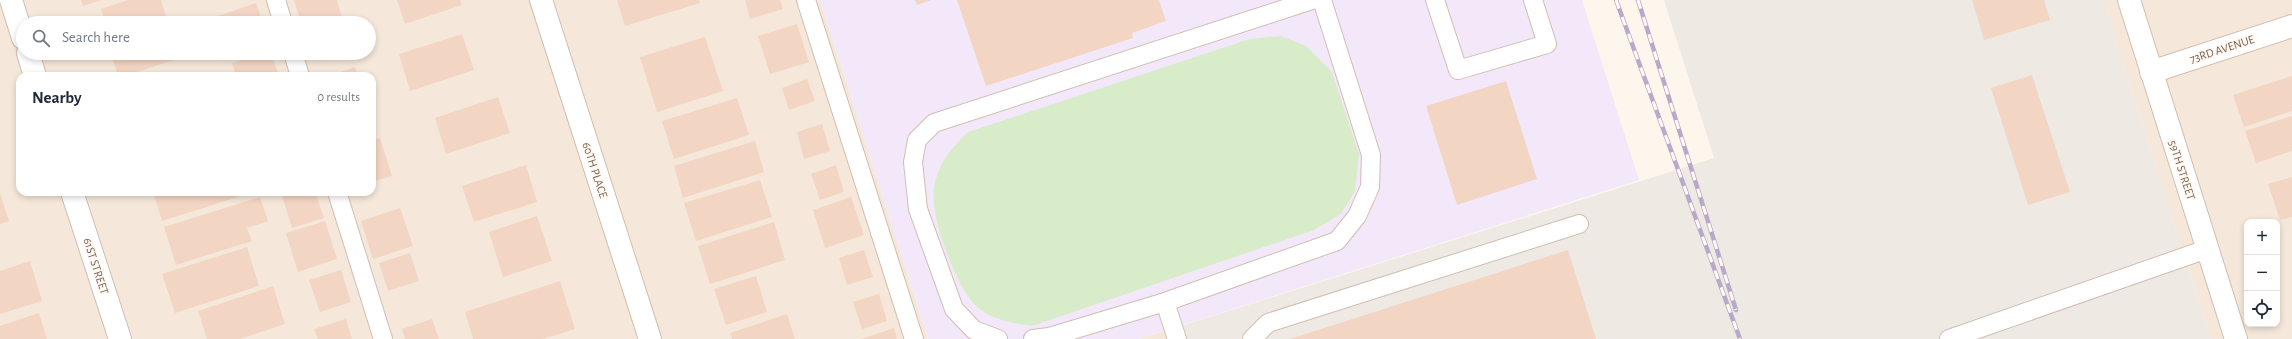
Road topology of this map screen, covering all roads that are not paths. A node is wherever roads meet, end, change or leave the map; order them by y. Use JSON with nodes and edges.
{"nodes":[{"id":1,"x":11,"y":0,"type":"edge"},
{"id":2,"x":276,"y":0,"type":"edge"},
{"id":3,"x":541,"y":0,"type":"edge"},
{"id":4,"x":806,"y":0,"type":"edge"},
{"id":5,"x":1312,"y":0,"type":"edge"},
{"id":6,"x":1322,"y":0,"type":"edge"},
{"id":7,"x":1435,"y":0,"type":"edge"},
{"id":8,"x":1533,"y":0,"type":"edge"},
{"id":9,"x":2129,"y":0,"type":"edge"},
{"id":10,"x":16,"y":16,"type":"edge"},
{"id":11,"x":281,"y":16,"type":"edge"},
{"id":12,"x":2292,"y":26,"type":"edge"},
{"id":13,"x":30,"y":60,"type":"edge"},
{"id":14,"x":295,"y":60,"type":"edge"},
{"id":15,"x":34,"y":72,"type":"edge"},
{"id":16,"x":299,"y":72,"type":"edge"},
{"id":17,"x":2152,"y":72,"type":"junction"},
{"id":18,"x":73,"y":196,"type":"edge"},
{"id":19,"x":338,"y":196,"type":"edge"},
{"id":20,"x":1580,"y":224,"type":"dead end"},
{"id":21,"x":2207,"y":248,"type":"junction"},
{"id":22,"x":1165,"y":302,"type":"junction"},
{"id":23,"x":120,"y":339,"type":"edge"},
{"id":24,"x":383,"y":339,"type":"edge"},
{"id":25,"x":650,"y":339,"type":"edge"},
{"id":26,"x":914,"y":339,"type":"edge"},
{"id":27,"x":998,"y":339,"type":"edge"},
{"id":28,"x":1033,"y":339,"type":"edge"},
{"id":29,"x":1176,"y":339,"type":"edge"},
{"id":30,"x":1252,"y":339,"type":"edge"},
{"id":31,"x":1949,"y":339,"type":"edge"},
{"id":32,"x":2236,"y":339,"type":"edge"}],
"edges":[{"from":1,"to":10,"type":"street"},
{"from":2,"to":11,"type":"lane"},
{"from":3,"to":25,"type":"street","name":"60TH PLACE"},
{"from":4,"to":26,"type":"lane"},
{"from":5,"to":27,"type":"lane"},
{"from":6,"to":22,"type":"lane"},
{"from":7,"to":8,"type":"lane"},
{"from":9,"to":17,"type":"street","name":"59TH STREET"},
{"from":12,"to":17,"type":"street","name":"73RD AVENUE"},
{"from":13,"to":15,"type":"street"},
{"from":14,"to":16,"type":"lane"},
{"from":17,"to":21,"type":"street","name":"59TH STREET"},
{"from":18,"to":23,"type":"street","name":"61ST STREET"},
{"from":19,"to":24,"type":"lane"},
{"from":20,"to":30,"type":"lane"},
{"from":21,"to":31,"type":"lane"},
{"from":21,"to":32,"type":"street","name":"59TH STREET"},
{"from":22,"to":28,"type":"lane"},
{"from":22,"to":29,"type":"lane"}]}
